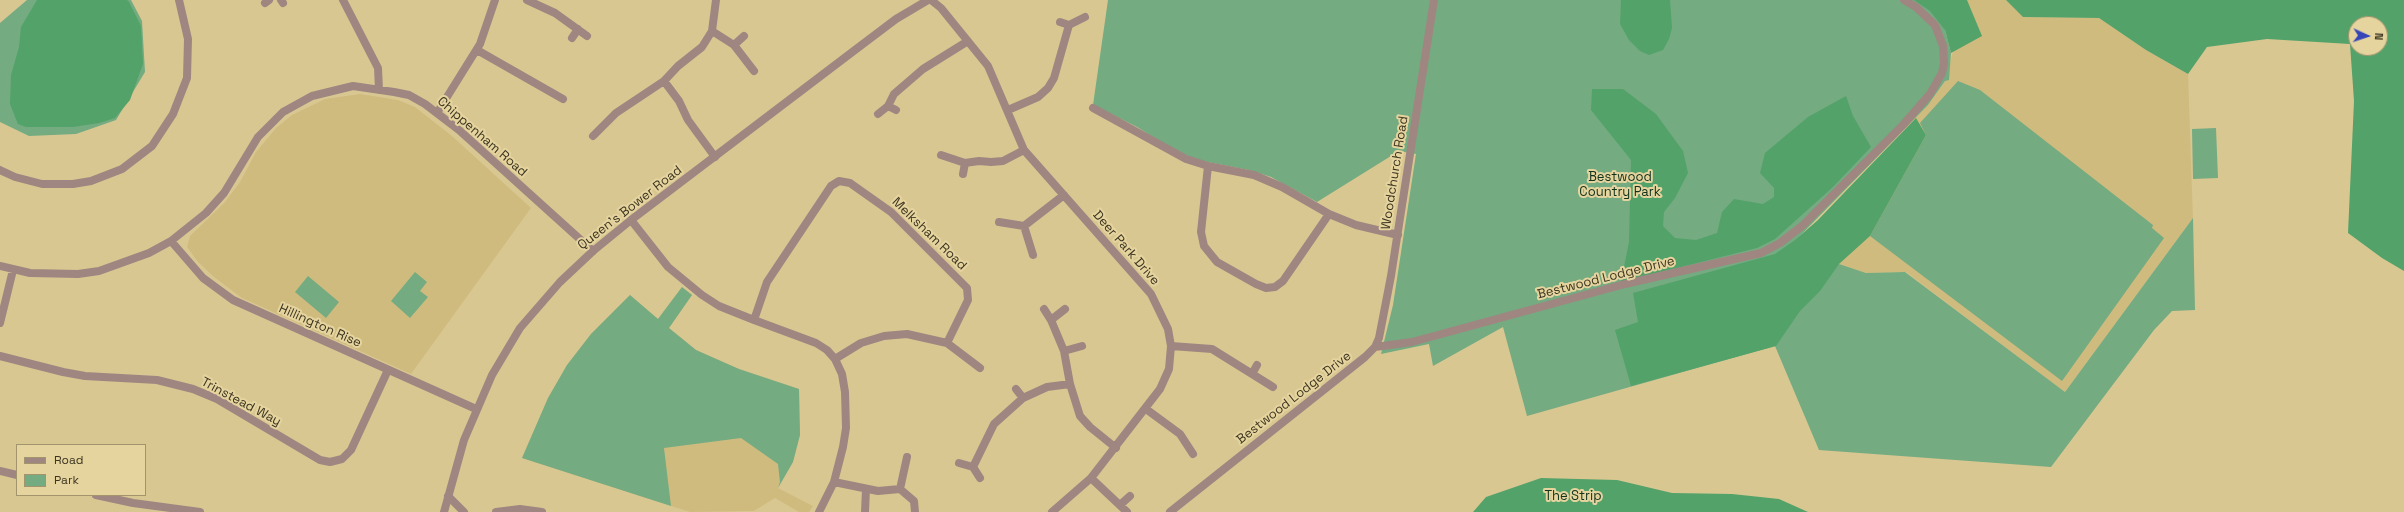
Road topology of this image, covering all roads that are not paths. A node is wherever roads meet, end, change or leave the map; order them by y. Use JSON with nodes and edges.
{"nodes":[{"id":1,"x":179,"y":0,"type":"edge"},
{"id":2,"x":343,"y":0,"type":"edge"},
{"id":3,"x":495,"y":0,"type":"edge"},
{"id":4,"x":527,"y":0,"type":"edge"},
{"id":5,"x":716,"y":0,"type":"edge"},
{"id":6,"x":928,"y":0,"type":"edge"},
{"id":7,"x":931,"y":0,"type":"edge"},
{"id":8,"x":1434,"y":0,"type":"edge"},
{"id":9,"x":1904,"y":0,"type":"edge"},
{"id":10,"x":1085,"y":17,"type":"dead end"},
{"id":11,"x":1060,"y":22,"type":"dead end"},
{"id":12,"x":1069,"y":25,"type":"junction"},
{"id":13,"x":578,"y":29,"type":"junction"},
{"id":14,"x":712,"y":31,"type":"junction"},
{"id":15,"x":588,"y":36,"type":"dead end"},
{"id":16,"x":744,"y":36,"type":"dead end"},
{"id":17,"x":572,"y":38,"type":"dead end"},
{"id":18,"x":968,"y":41,"type":"junction"},
{"id":19,"x":734,"y":45,"type":"junction"},
{"id":20,"x":477,"y":50,"type":"junction"},
{"id":21,"x":754,"y":72,"type":"dead end"},
{"id":22,"x":664,"y":81,"type":"junction"},
{"id":23,"x":379,"y":90,"type":"junction"},
{"id":24,"x":563,"y":99,"type":"dead end"},
{"id":25,"x":888,"y":106,"type":"junction"},
{"id":26,"x":1093,"y":108,"type":"dead end"},
{"id":27,"x":896,"y":110,"type":"dead end"},
{"id":28,"x":1008,"y":110,"type":"junction"},
{"id":29,"x":437,"y":113,"type":"junction"},
{"id":30,"x":878,"y":114,"type":"dead end"},
{"id":31,"x":593,"y":136,"type":"dead end"},
{"id":32,"x":1024,"y":150,"type":"junction"},
{"id":33,"x":941,"y":155,"type":"dead end"},
{"id":34,"x":715,"y":157,"type":"junction"},
{"id":35,"x":965,"y":163,"type":"junction"},
{"id":36,"x":1208,"y":166,"type":"junction"},
{"id":37,"x":0,"y":170,"type":"edge"},
{"id":38,"x":964,"y":174,"type":"dead end"},
{"id":39,"x":1064,"y":195,"type":"junction"},
{"id":40,"x":1329,"y":214,"type":"junction"},
{"id":41,"x":631,"y":220,"type":"junction"},
{"id":42,"x":999,"y":222,"type":"dead end"},
{"id":43,"x":1024,"y":226,"type":"junction"},
{"id":44,"x":1398,"y":235,"type":"junction"},
{"id":45,"x":171,"y":241,"type":"junction"},
{"id":46,"x":593,"y":251,"type":"junction"},
{"id":47,"x":1033,"y":255,"type":"dead end"},
{"id":48,"x":0,"y":266,"type":"edge"},
{"id":49,"x":13,"y":270,"type":"junction"},
{"id":50,"x":1044,"y":309,"type":"dead end"},
{"id":51,"x":1065,"y":309,"type":"dead end"},
{"id":52,"x":754,"y":320,"type":"junction"},
{"id":53,"x":1051,"y":320,"type":"junction"},
{"id":54,"x":0,"y":323,"type":"edge"},
{"id":55,"x":947,"y":343,"type":"junction"},
{"id":56,"x":1082,"y":346,"type":"dead end"},
{"id":57,"x":1170,"y":346,"type":"junction"},
{"id":58,"x":1375,"y":347,"type":"junction"},
{"id":59,"x":1064,"y":351,"type":"junction"},
{"id":60,"x":0,"y":356,"type":"edge"},
{"id":61,"x":835,"y":359,"type":"junction"},
{"id":62,"x":1257,"y":365,"type":"dead end"},
{"id":63,"x":980,"y":368,"type":"dead end"},
{"id":64,"x":388,"y":370,"type":"junction"},
{"id":65,"x":1252,"y":374,"type":"junction"},
{"id":66,"x":1070,"y":384,"type":"junction"},
{"id":67,"x":1273,"y":387,"type":"dead end"},
{"id":68,"x":1016,"y":389,"type":"dead end"},
{"id":69,"x":1023,"y":398,"type":"junction"},
{"id":70,"x":476,"y":409,"type":"junction"},
{"id":71,"x":1146,"y":409,"type":"junction"},
{"id":72,"x":1116,"y":448,"type":"junction"},
{"id":73,"x":1193,"y":454,"type":"dead end"},
{"id":74,"x":907,"y":457,"type":"dead end"},
{"id":75,"x":959,"y":463,"type":"dead end"},
{"id":76,"x":973,"y":467,"type":"junction"},
{"id":77,"x":0,"y":471,"type":"edge"},
{"id":78,"x":16,"y":475,"type":"edge"},
{"id":79,"x":980,"y":478,"type":"dead end"},
{"id":80,"x":1091,"y":478,"type":"junction"},
{"id":81,"x":834,"y":482,"type":"junction"},
{"id":82,"x":900,"y":489,"type":"junction"},
{"id":83,"x":866,"y":490,"type":"junction"},
{"id":84,"x":101,"y":496,"type":"edge"},
{"id":85,"x":448,"y":496,"type":"junction"},
{"id":86,"x":1130,"y":496,"type":"dead end"},
{"id":87,"x":1120,"y":505,"type":"junction"},
{"id":88,"x":172,"y":510,"type":"edge"},
{"id":89,"x":537,"y":511,"type":"edge"},
{"id":90,"x":200,"y":512,"type":"edge"},
{"id":91,"x":444,"y":512,"type":"edge"},
{"id":92,"x":464,"y":512,"type":"edge"},
{"id":93,"x":496,"y":512,"type":"edge"},
{"id":94,"x":819,"y":512,"type":"edge"},
{"id":95,"x":865,"y":512,"type":"edge"},
{"id":96,"x":915,"y":512,"type":"edge"},
{"id":97,"x":1052,"y":512,"type":"edge"},
{"id":98,"x":1128,"y":512,"type":"edge"},
{"id":99,"x":1170,"y":512,"type":"edge"}],
"edges":[{"from":1,"to":37,"type":"street"},
{"from":2,"to":23,"type":"street"},
{"from":3,"to":20,"type":"street"},
{"from":4,"to":13,"type":"street"},
{"from":5,"to":14,"type":"street"},
{"from":6,"to":34,"type":"street","name":"Queen's Bower Road"},
{"from":7,"to":18,"type":"street","name":"Deer Park Drive"},
{"from":8,"to":44,"type":"street","name":"Woodchurch Road"},
{"from":9,"to":58,"type":"street","name":"Bestwood Lodge Drive"},
{"from":10,"to":12,"type":"street"},
{"from":11,"to":12,"type":"street"},
{"from":12,"to":28,"type":"street"},
{"from":13,"to":15,"type":"street"},
{"from":13,"to":17,"type":"street"},
{"from":14,"to":19,"type":"street"},
{"from":14,"to":22,"type":"street"},
{"from":16,"to":19,"type":"street"},
{"from":18,"to":25,"type":"street"},
{"from":18,"to":28,"type":"street","name":"Deer Park Drive"},
{"from":19,"to":21,"type":"street"},
{"from":20,"to":24,"type":"street"},
{"from":20,"to":29,"type":"street"},
{"from":22,"to":31,"type":"street"},
{"from":22,"to":34,"type":"street"},
{"from":23,"to":29,"type":"street","name":"Chippenham Road"},
{"from":23,"to":45,"type":"street","name":"Chippenham Road"},
{"from":25,"to":27,"type":"street"},
{"from":25,"to":30,"type":"street"},
{"from":26,"to":36,"type":"street"},
{"from":28,"to":32,"type":"street","name":"Deer Park Drive"},
{"from":29,"to":46,"type":"street","name":"Chippenham Road"},
{"from":32,"to":35,"type":"street"},
{"from":32,"to":39,"type":"street","name":"Deer Park Drive"},
{"from":33,"to":35,"type":"street"},
{"from":34,"to":41,"type":"street","name":"Queen's Bower Road"},
{"from":35,"to":38,"type":"street"},
{"from":36,"to":40,"type":"street"},
{"from":36,"to":40,"type":"street"},
{"from":39,"to":43,"type":"street"},
{"from":39,"to":57,"type":"street","name":"Deer Park Drive"},
{"from":40,"to":44,"type":"street"},
{"from":41,"to":46,"type":"street","name":"Queen's Bower Road"},
{"from":41,"to":52,"type":"street"},
{"from":42,"to":43,"type":"street"},
{"from":43,"to":47,"type":"street"},
{"from":44,"to":58,"type":"street","name":"Woodchurch Road"},
{"from":45,"to":49,"type":"street","name":"Chippenham Road"},
{"from":45,"to":64,"type":"street","name":"Hillington Rise"},
{"from":46,"to":70,"type":"street","name":"Queen's Bower Road"},
{"from":48,"to":49,"type":"street","name":"Chippenham Road"},
{"from":49,"to":54,"type":"street"},
{"from":50,"to":53,"type":"street"},
{"from":51,"to":53,"type":"street"},
{"from":52,"to":55,"type":"street","name":"Melksham Road"},
{"from":52,"to":61,"type":"street"},
{"from":53,"to":59,"type":"street"},
{"from":55,"to":61,"type":"street"},
{"from":55,"to":63,"type":"street"},
{"from":56,"to":59,"type":"street"},
{"from":57,"to":65,"type":"street"},
{"from":57,"to":71,"type":"street","name":"Deer Park Drive"},
{"from":58,"to":99,"type":"street","name":"Bestwood Lodge Drive"},
{"from":59,"to":66,"type":"street"},
{"from":60,"to":64,"type":"street","name":"Trinstead Way"},
{"from":61,"to":81,"type":"street"},
{"from":62,"to":65,"type":"street"},
{"from":64,"to":70,"type":"street","name":"Hillington Rise"},
{"from":65,"to":67,"type":"street"},
{"from":66,"to":69,"type":"street"},
{"from":66,"to":72,"type":"street"},
{"from":68,"to":69,"type":"street"},
{"from":69,"to":76,"type":"street"},
{"from":70,"to":85,"type":"street","name":"Queen's Bower Road"},
{"from":71,"to":72,"type":"street","name":"Deer Park Drive"},
{"from":71,"to":73,"type":"street"},
{"from":72,"to":80,"type":"street","name":"Deer Park Drive"},
{"from":74,"to":82,"type":"street"},
{"from":75,"to":76,"type":"street"},
{"from":76,"to":79,"type":"street"},
{"from":77,"to":78,"type":"street"},
{"from":80,"to":87,"type":"street"},
{"from":80,"to":97,"type":"street","name":"Deer Park Drive"},
{"from":81,"to":83,"type":"street"},
{"from":81,"to":94,"type":"street"},
{"from":82,"to":83,"type":"street"},
{"from":82,"to":96,"type":"street"},
{"from":83,"to":95,"type":"street"},
{"from":84,"to":88,"type":"street"},
{"from":85,"to":91,"type":"street","name":"Queen's Bower Road"},
{"from":85,"to":92,"type":"street"},
{"from":86,"to":87,"type":"street"},
{"from":87,"to":98,"type":"street"},
{"from":88,"to":90,"type":"street"},
{"from":89,"to":93,"type":"street"}]}
